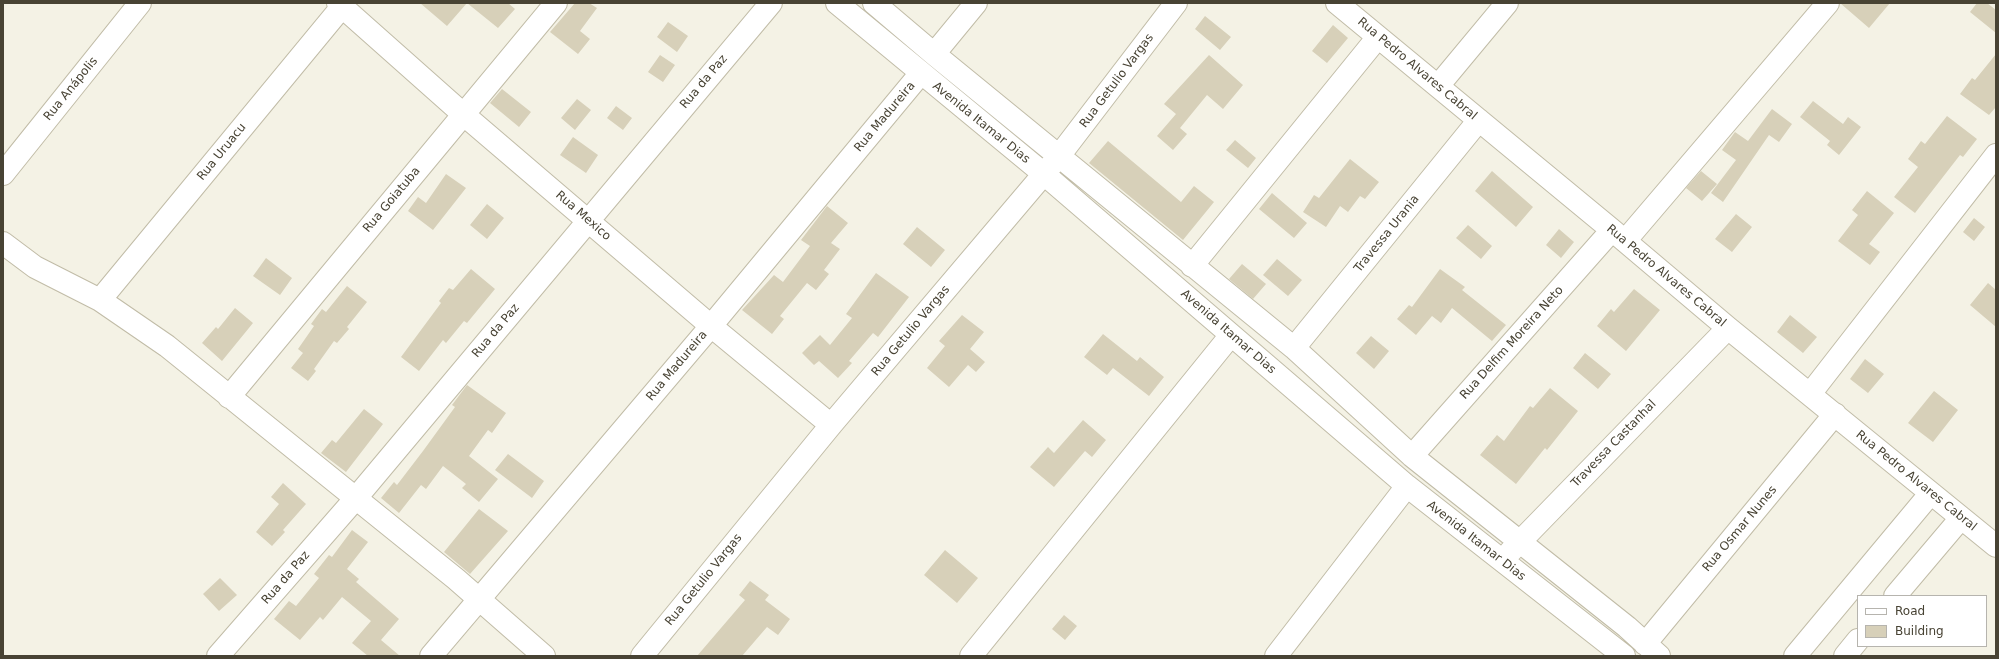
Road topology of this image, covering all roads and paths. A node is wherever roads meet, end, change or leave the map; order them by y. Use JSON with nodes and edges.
{"nodes":[{"id":1,"x":140,"y":3,"type":"edge"},
{"id":2,"x":556,"y":3,"type":"edge"},
{"id":3,"x":771,"y":3,"type":"edge"},
{"id":4,"x":837,"y":3,"type":"edge"},
{"id":5,"x":874,"y":3,"type":"edge"},
{"id":6,"x":976,"y":3,"type":"edge"},
{"id":7,"x":1176,"y":3,"type":"edge"},
{"id":8,"x":1337,"y":3,"type":"edge"},
{"id":9,"x":1507,"y":3,"type":"edge"},
{"id":10,"x":1828,"y":3,"type":"edge"},
{"id":11,"x":341,"y":4,"type":"edge"},
{"id":12,"x":1378,"y":37,"type":"junction"},
{"id":13,"x":934,"y":54,"type":"junction"},
{"id":14,"x":921,"y":73,"type":"junction"},
{"id":15,"x":1438,"y":86,"type":"junction"},
{"id":16,"x":463,"y":114,"type":"junction"},
{"id":17,"x":1479,"y":120,"type":"junction"},
{"id":18,"x":1996,"y":155,"type":"edge"},
{"id":19,"x":1059,"y":156,"type":"junction"},
{"id":20,"x":3,"y":174,"type":"edge"},
{"id":21,"x":1044,"y":174,"type":"junction"},
{"id":22,"x":588,"y":220,"type":"junction"},
{"id":23,"x":1619,"y":235,"type":"junction"},
{"id":24,"x":3,"y":243,"type":"edge"},
{"id":25,"x":1192,"y":266,"type":"junction"},
{"id":26,"x":100,"y":300,"type":"junction"},
{"id":27,"x":711,"y":326,"type":"junction"},
{"id":28,"x":1728,"y":328,"type":"junction"},
{"id":29,"x":1231,"y":335,"type":"junction"},
{"id":30,"x":1294,"y":348,"type":"junction"},
{"id":31,"x":1810,"y":394,"type":"junction"},
{"id":32,"x":229,"y":397,"type":"junction"},
{"id":33,"x":1835,"y":414,"type":"junction"},
{"id":34,"x":831,"y":425,"type":"junction"},
{"id":35,"x":1412,"y":456,"type":"junction"},
{"id":36,"x":1407,"y":486,"type":"junction"},
{"id":37,"x":1930,"y":494,"type":"junction"},
{"id":38,"x":356,"y":498,"type":"junction"},
{"id":39,"x":1961,"y":518,"type":"junction"},
{"id":40,"x":1994,"y":540,"type":"edge"},
{"id":41,"x":1519,"y":542,"type":"junction"},
{"id":42,"x":1502,"y":561,"type":"junction"},
{"id":43,"x":1896,"y":595,"type":"edge"},
{"id":44,"x":478,"y":600,"type":"junction"},
{"id":45,"x":1627,"y":627,"type":"junction"},
{"id":46,"x":1857,"y":641,"type":"edge"},
{"id":47,"x":1652,"y":650,"type":"edge"},
{"id":48,"x":1612,"y":652,"type":"edge"},
{"id":49,"x":218,"y":656,"type":"edge"},
{"id":50,"x":431,"y":656,"type":"edge"},
{"id":51,"x":544,"y":656,"type":"edge"},
{"id":52,"x":642,"y":656,"type":"edge"},
{"id":53,"x":971,"y":656,"type":"edge"},
{"id":54,"x":1276,"y":656,"type":"edge"},
{"id":55,"x":1795,"y":656,"type":"edge"},
{"id":56,"x":1845,"y":656,"type":"edge"}],
"edges":[{"from":1,"to":20,"type":"street","name":"Rua Anápolis"},
{"from":2,"to":16,"type":"street","name":"Rua Goiatuba"},
{"from":3,"to":22,"type":"street","name":"Rua da Paz"},
{"from":4,"to":14,"type":"street","name":"Avenida Itamar Dias"},
{"from":5,"to":13,"type":"street","name":"Avenida Itamar Dias"},
{"from":6,"to":13,"type":"street"},
{"from":7,"to":19,"type":"street","name":"Rua Getulio Vargas"},
{"from":8,"to":12,"type":"street","name":"Rua Pedro Alvares Cabral"},
{"from":9,"to":15,"type":"street"},
{"from":10,"to":23,"type":"street","name":"Rua Delfim Moreira Neto"},
{"from":11,"to":16,"type":"street","name":"Rua Mexico"},
{"from":11,"to":26,"type":"street","name":"Rua Uruacu"},
{"from":12,"to":15,"type":"street","name":"Rua Pedro Alvares Cabral"},
{"from":12,"to":25,"type":"street"},
{"from":13,"to":19,"type":"street","name":"Avenida Itamar Dias"},
{"from":14,"to":21,"type":"street","name":"Avenida Itamar Dias"},
{"from":14,"to":27,"type":"street","name":"Rua Madureira"},
{"from":15,"to":17,"type":"street","name":"Rua Pedro Alvares Cabral"},
{"from":16,"to":22,"type":"street","name":"Rua Mexico"},
{"from":16,"to":32,"type":"street","name":"Rua Goiatuba"},
{"from":17,"to":23,"type":"street","name":"Rua Pedro Alvares Cabral"},
{"from":17,"to":30,"type":"street","name":"Travessa Urania"},
{"from":18,"to":31,"type":"street"},
{"from":19,"to":21,"type":"street","name":"Rua Getulio Vargas"},
{"from":19,"to":25,"type":"street","name":"Avenida Itamar Dias"},
{"from":21,"to":29,"type":"street","name":"Avenida Itamar Dias"},
{"from":21,"to":34,"type":"street","name":"Rua Getulio Vargas"},
{"from":22,"to":27,"type":"street","name":"Rua Mexico"},
{"from":22,"to":38,"type":"street","name":"Rua da Paz"},
{"from":23,"to":28,"type":"street","name":"Rua Pedro Alvares Cabral"},
{"from":23,"to":35,"type":"street","name":"Rua Delfim Moreira Neto"},
{"from":24,"to":26,"type":"street"},
{"from":25,"to":30,"type":"street","name":"Avenida Itamar Dias"},
{"from":26,"to":32,"type":"street"},
{"from":27,"to":34,"type":"street","name":"Rua Mexico"},
{"from":27,"to":44,"type":"street","name":"Rua Madureira"},
{"from":28,"to":31,"type":"street","name":"Rua Pedro Alvares Cabral"},
{"from":28,"to":41,"type":"street","name":"Travessa Castanhal"},
{"from":29,"to":36,"type":"street","name":"Avenida Itamar Dias"},
{"from":29,"to":53,"type":"street"},
{"from":30,"to":35,"type":"street","name":"Avenida Itamar Dias"},
{"from":31,"to":33,"type":"street","name":"Rua Pedro Alvares Cabral"},
{"from":32,"to":38,"type":"street"},
{"from":33,"to":37,"type":"street","name":"Rua Pedro Alvares Cabral"},
{"from":33,"to":47,"type":"street","name":"Rua Osmar Nunes"},
{"from":34,"to":52,"type":"street","name":"Rua Getulio Vargas"},
{"from":35,"to":41,"type":"street","name":"Avenida Itamar Dias"},
{"from":36,"to":42,"type":"street","name":"Avenida Itamar Dias"},
{"from":36,"to":54,"type":"street"},
{"from":37,"to":39,"type":"street","name":"Rua Pedro Alvares Cabral"},
{"from":37,"to":55,"type":"street"},
{"from":38,"to":44,"type":"street"},
{"from":38,"to":49,"type":"street","name":"Rua da Paz"},
{"from":39,"to":40,"type":"street","name":"Rua Pedro Alvares Cabral"},
{"from":39,"to":43,"type":"street"},
{"from":41,"to":42,"type":"street","name":"Travessa Castanhal"},
{"from":41,"to":45,"type":"street","name":"Avenida Itamar Dias"},
{"from":42,"to":48,"type":"street","name":"Avenida Itamar Dias"},
{"from":44,"to":50,"type":"street","name":"Rua Madureira"},
{"from":44,"to":51,"type":"street"},
{"from":45,"to":47,"type":"street","name":"Avenida Itamar Dias"},
{"from":45,"to":48,"type":"street"},
{"from":46,"to":56,"type":"street"}]}
